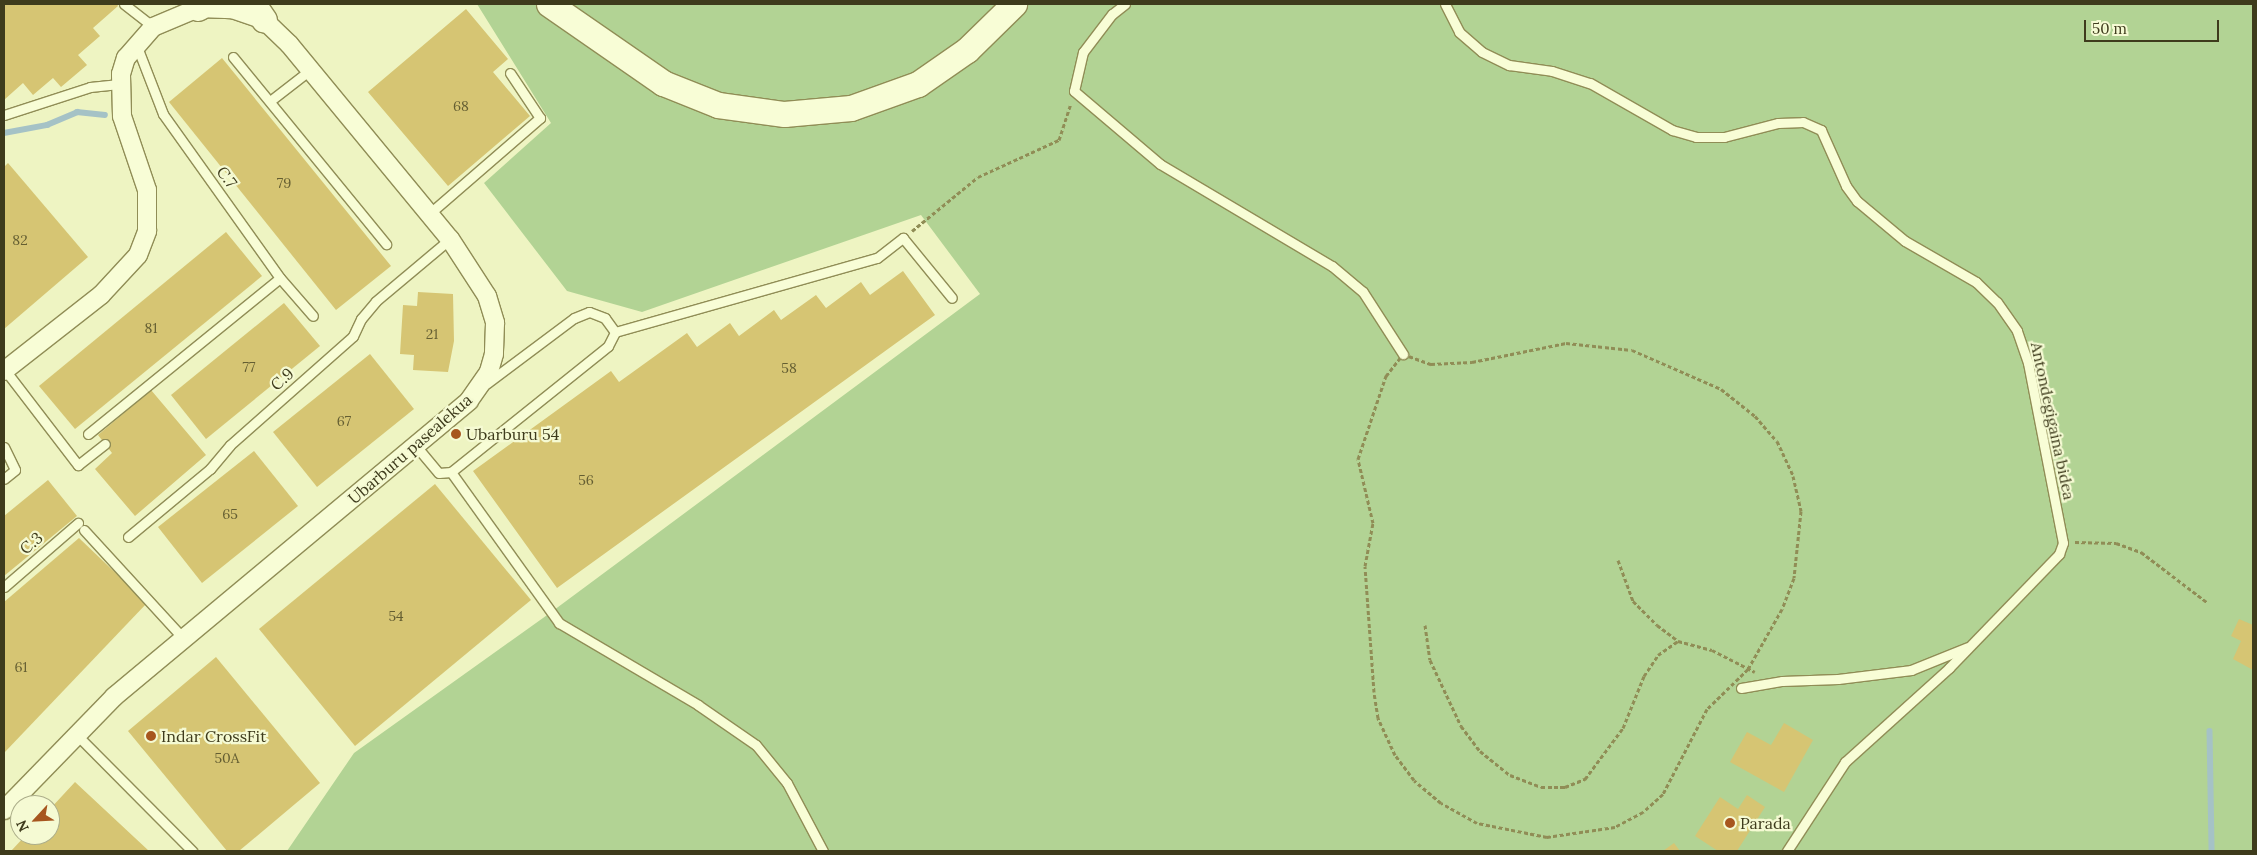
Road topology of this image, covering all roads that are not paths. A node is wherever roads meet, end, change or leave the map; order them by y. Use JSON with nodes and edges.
{"nodes":[{"id":1,"x":124,"y":4,"type":"edge"},
{"id":2,"x":550,"y":4,"type":"edge"},
{"id":3,"x":1014,"y":4,"type":"edge"},
{"id":4,"x":1126,"y":4,"type":"edge"},
{"id":5,"x":1445,"y":4,"type":"edge"},
{"id":6,"x":201,"y":6,"type":"edge"},
{"id":7,"x":258,"y":12,"type":"edge"},
{"id":8,"x":153,"y":27,"type":"junction"},
{"id":9,"x":136,"y":44,"type":"junction"},
{"id":10,"x":233,"y":56,"type":"dead end"},
{"id":11,"x":310,"y":70,"type":"junction"},
{"id":12,"x":510,"y":73,"type":"dead end"},
{"id":13,"x":119,"y":84,"type":"junction"},
{"id":14,"x":270,"y":101,"type":"junction"},
{"id":15,"x":4,"y":115,"type":"edge"},
{"id":16,"x":430,"y":214,"type":"junction"},
{"id":17,"x":450,"y":239,"type":"junction"},
{"id":18,"x":386,"y":244,"type":"dead end"},
{"id":19,"x":280,"y":278,"type":"junction"},
{"id":20,"x":952,"y":298,"type":"dead end"},
{"id":21,"x":313,"y":316,"type":"dead end"},
{"id":22,"x":614,"y":332,"type":"junction"},
{"id":23,"x":1403,"y":354,"type":"road end"},
{"id":24,"x":4,"y":371,"type":"edge"},
{"id":25,"x":481,"y":387,"type":"junction"},
{"id":26,"x":88,"y":434,"type":"dead end"},
{"id":27,"x":105,"y":444,"type":"dead end"},
{"id":28,"x":416,"y":446,"type":"junction"},
{"id":29,"x":4,"y":447,"type":"edge"},
{"id":30,"x":451,"y":472,"type":"junction"},
{"id":31,"x":4,"y":479,"type":"edge"},
{"id":32,"x":128,"y":537,"type":"dead end"},
{"id":33,"x":4,"y":587,"type":"edge"},
{"id":34,"x":184,"y":639,"type":"junction"},
{"id":35,"x":1971,"y":646,"type":"junction"},
{"id":36,"x":1741,"y":688,"type":"dead end"},
{"id":37,"x":76,"y":734,"type":"junction"},
{"id":38,"x":4,"y":810,"type":"edge"},
{"id":39,"x":192,"y":851,"type":"edge"},
{"id":40,"x":822,"y":851,"type":"edge"},
{"id":41,"x":1788,"y":851,"type":"edge"}],
"edges":[{"from":1,"to":8,"type":"lane"},
{"from":2,"to":3,"type":"main road"},
{"from":4,"to":23,"type":"lane"},
{"from":5,"to":35,"type":"lane","name":"Antondegigaina bidea"},
{"from":6,"to":7,"type":"street","name":"Ubarburu pasealekua"},
{"from":6,"to":8,"type":"street","name":"Ubarburu pasealekua"},
{"from":7,"to":11,"type":"street","name":"Ubarburu pasealekua"},
{"from":8,"to":9,"type":"street","name":"Ubarburu pasealekua"},
{"from":9,"to":13,"type":"street","name":"Ubarburu pasealekua"},
{"from":9,"to":19,"type":"lane","name":"C.7"},
{"from":10,"to":14,"type":"lane"},
{"from":11,"to":14,"type":"lane"},
{"from":11,"to":16,"type":"street","name":"Ubarburu pasealekua"},
{"from":12,"to":16,"type":"lane"},
{"from":13,"to":15,"type":"lane"},
{"from":13,"to":24,"type":"street","name":"Ubarburu pasealekua"},
{"from":14,"to":18,"type":"lane"},
{"from":16,"to":17,"type":"street","name":"Ubarburu pasealekua"},
{"from":17,"to":25,"type":"street","name":"Ubarburu pasealekua"},
{"from":17,"to":32,"type":"lane","name":"C.9"},
{"from":19,"to":21,"type":"lane","name":"C.7"},
{"from":19,"to":26,"type":"lane"},
{"from":20,"to":22,"type":"lane"},
{"from":22,"to":25,"type":"lane"},
{"from":22,"to":30,"type":"lane"},
{"from":24,"to":27,"type":"lane"},
{"from":25,"to":28,"type":"street","name":"Ubarburu pasealekua"},
{"from":28,"to":30,"type":"lane"},
{"from":28,"to":34,"type":"street","name":"Ubarburu pasealekua"},
{"from":29,"to":31,"type":"lane"},
{"from":30,"to":40,"type":"lane"},
{"from":33,"to":34,"type":"lane","name":"C.3"},
{"from":34,"to":37,"type":"street","name":"Ubarburu pasealekua"},
{"from":35,"to":36,"type":"lane"},
{"from":35,"to":41,"type":"lane"},
{"from":37,"to":38,"type":"street","name":"Ubarburu pasealekua"},
{"from":37,"to":39,"type":"lane"}]}
